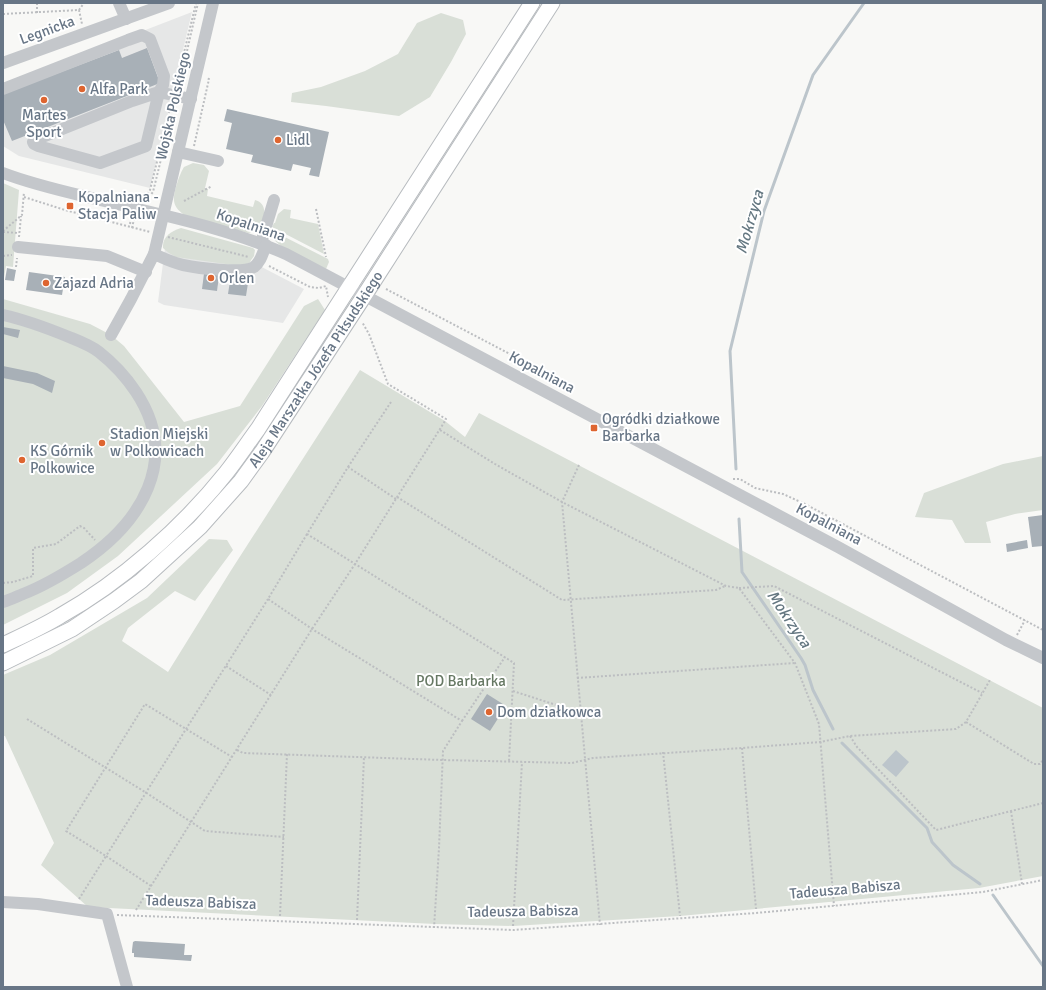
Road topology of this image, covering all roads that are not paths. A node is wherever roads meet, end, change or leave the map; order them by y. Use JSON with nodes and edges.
{"nodes":[{"id":1,"x":119,"y":3,"type":"edge"},
{"id":2,"x":169,"y":3,"type":"edge"},
{"id":3,"x":213,"y":3,"type":"edge"},
{"id":4,"x":532,"y":3,"type":"edge"},
{"id":5,"x":552,"y":3,"type":"edge"},
{"id":6,"x":126,"y":19,"type":"junction"},
{"id":7,"x":3,"y":63,"type":"edge"},
{"id":8,"x":3,"y":89,"type":"edge"},
{"id":9,"x":159,"y":92,"type":"junction"},
{"id":10,"x":191,"y":99,"type":"junction"},
{"id":11,"x":178,"y":152,"type":"junction"},
{"id":12,"x":218,"y":161,"type":"dead end"},
{"id":13,"x":3,"y":173,"type":"edge"},
{"id":14,"x":274,"y":200,"type":"dead end"},
{"id":15,"x":163,"y":216,"type":"junction"},
{"id":16,"x":263,"y":244,"type":"junction"},
{"id":17,"x":18,"y":247,"type":"dead end"},
{"id":18,"x":154,"y":254,"type":"junction"},
{"id":19,"x":146,"y":272,"type":"junction"},
{"id":20,"x":350,"y":288,"type":"junction"},
{"id":21,"x":364,"y":296,"type":"junction"},
{"id":22,"x":3,"y":316,"type":"edge"},
{"id":23,"x":110,"y":334,"type":"dead end"},
{"id":24,"x":3,"y":602,"type":"edge"},
{"id":25,"x":3,"y":645,"type":"edge"},
{"id":26,"x":1042,"y":654,"type":"edge"},
{"id":27,"x":3,"y":663,"type":"edge"},
{"id":28,"x":3,"y":902,"type":"edge"},
{"id":29,"x":127,"y":987,"type":"edge"}],
"edges":[{"from":1,"to":6,"type":"street"},
{"from":2,"to":6,"type":"street","name":"Legnicka"},
{"from":3,"to":10,"type":"street","name":"Wojska Polskiego"},
{"from":4,"to":20,"type":"main road","name":"Aleja Marszałka Józefa Piłsudskiego"},
{"from":5,"to":21,"type":"main road","name":"Aleja Marszałka Józefa Piłsudskiego"},
{"from":6,"to":7,"type":"street","name":"Legnicka"},
{"from":8,"to":9,"type":"street"},
{"from":9,"to":9,"type":"street"},
{"from":9,"to":10,"type":"street"},
{"from":10,"to":11,"type":"street","name":"Wojska Polskiego"},
{"from":11,"to":12,"type":"street"},
{"from":11,"to":15,"type":"street","name":"Wojska Polskiego"},
{"from":13,"to":15,"type":"street","name":"Kopalniana"},
{"from":14,"to":16,"type":"street"},
{"from":15,"to":16,"type":"street","name":"Kopalniana"},
{"from":15,"to":18,"type":"street","name":"Wojska Polskiego"},
{"from":16,"to":18,"type":"street"},
{"from":16,"to":20,"type":"street","name":"Kopalniana"},
{"from":17,"to":19,"type":"street"},
{"from":18,"to":19,"type":"street","name":"Wojska Polskiego"},
{"from":19,"to":23,"type":"street","name":"Wojska Polskiego"},
{"from":20,"to":21,"type":"street","name":"Kopalniana"},
{"from":20,"to":25,"type":"main road","name":"Aleja Marszałka Józefa Piłsudskiego"},
{"from":21,"to":26,"type":"street","name":"Kopalniana"},
{"from":21,"to":27,"type":"main road","name":"Aleja Marszałka Józefa Piłsudskiego"},
{"from":22,"to":24,"type":"street"},
{"from":28,"to":29,"type":"street"}]}
